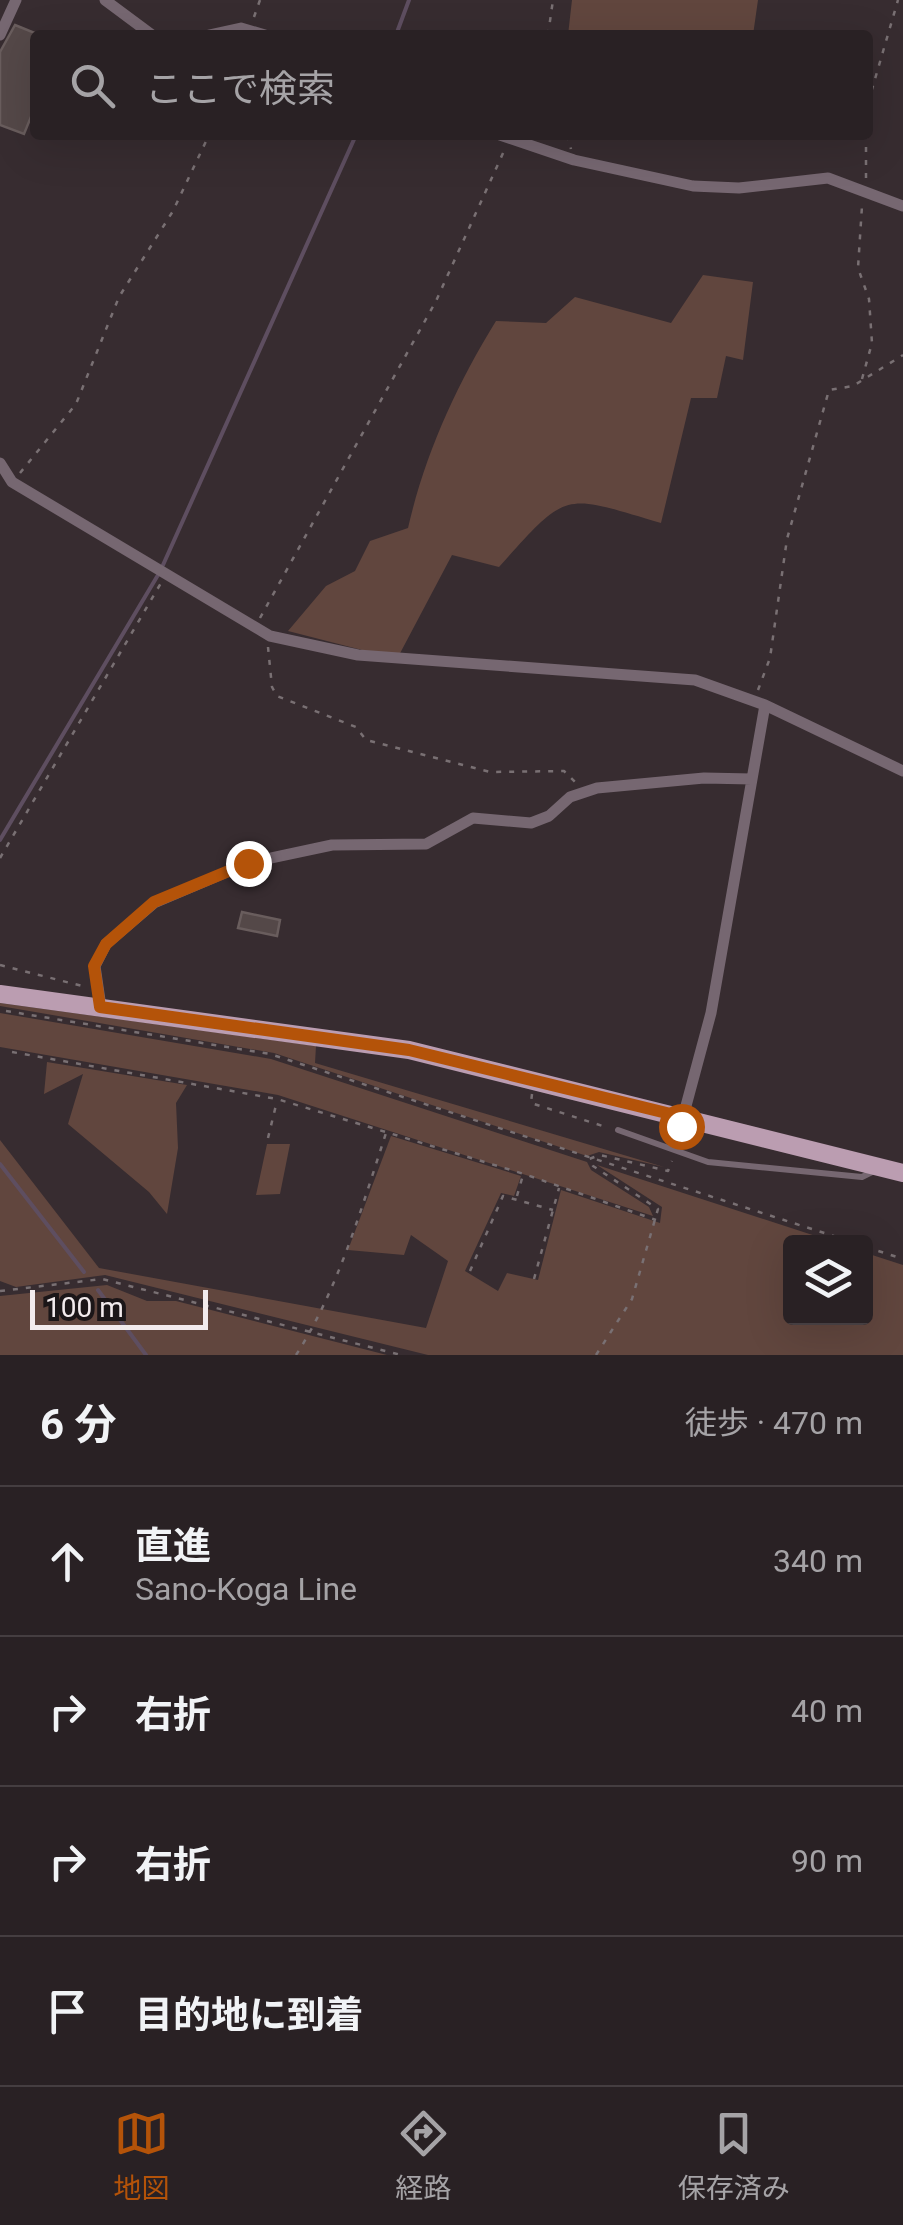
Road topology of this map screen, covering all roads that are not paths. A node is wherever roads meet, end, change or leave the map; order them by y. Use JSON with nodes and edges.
{"nodes":[{"id":1,"x":16,"y":0,"type":"edge"},
{"id":2,"x":105,"y":0,"type":"edge"},
{"id":3,"x":145,"y":30,"type":"edge"},
{"id":4,"x":0,"y":35,"type":"edge"},
{"id":5,"x":514,"y":140,"type":"edge"},
{"id":6,"x":903,"y":206,"type":"edge"},
{"id":7,"x":0,"y":463,"type":"edge"},
{"id":8,"x":759,"y":703,"type":"junction"},
{"id":9,"x":903,"y":771,"type":"edge"},
{"id":10,"x":752,"y":779,"type":"junction"},
{"id":11,"x":0,"y":994,"type":"edge"},
{"id":12,"x":100,"y":1007,"type":"junction"},
{"id":13,"x":683,"y":1117,"type":"junction"},
{"id":14,"x":618,"y":1130,"type":"road end"},
{"id":15,"x":675,"y":1150,"type":"junction"},
{"id":16,"x":880,"y":1168,"type":"junction"},
{"id":17,"x":903,"y":1174,"type":"edge"}],
"edges":[{"from":1,"to":4,"type":"street"},
{"from":2,"to":3,"type":"street"},
{"from":5,"to":6,"type":"street"},
{"from":7,"to":8,"type":"street"},
{"from":8,"to":9,"type":"street"},
{"from":8,"to":10,"type":"street"},
{"from":10,"to":12,"type":"street"},
{"from":10,"to":13,"type":"street"},
{"from":11,"to":12,"type":"main road"},
{"from":12,"to":13,"type":"main road"},
{"from":13,"to":15,"type":"lane"},
{"from":13,"to":16,"type":"main road"},
{"from":14,"to":15,"type":"lane"},
{"from":15,"to":16,"type":"lane"},
{"from":16,"to":17,"type":"main road"}]}
